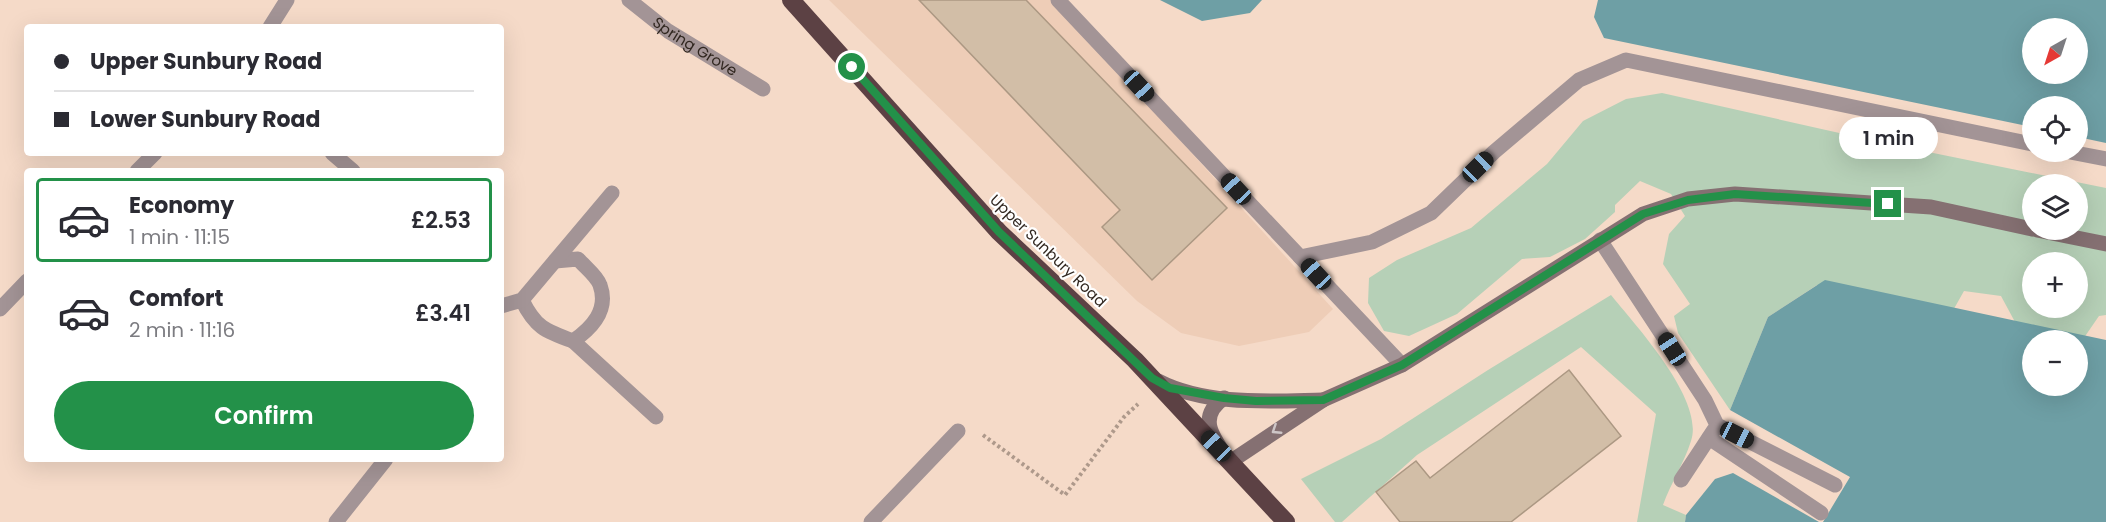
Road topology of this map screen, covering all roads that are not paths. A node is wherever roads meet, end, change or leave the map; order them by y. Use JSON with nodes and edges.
{"nodes":[{"id":1,"x":287,"y":0,"type":"edge"},
{"id":2,"x":629,"y":0,"type":"edge"},
{"id":3,"x":791,"y":0,"type":"edge"},
{"id":4,"x":1058,"y":0,"type":"edge"},
{"id":5,"x":272,"y":24,"type":"edge"},
{"id":6,"x":763,"y":88,"type":"dead end"},
{"id":7,"x":2022,"y":142,"type":"edge"},
{"id":8,"x":152,"y":156,"type":"edge"},
{"id":9,"x":336,"y":156,"type":"edge"},
{"id":10,"x":2088,"y":156,"type":"edge"},
{"id":11,"x":2106,"y":159,"type":"edge"},
{"id":12,"x":140,"y":168,"type":"edge"},
{"id":13,"x":350,"y":168,"type":"edge"},
{"id":14,"x":612,"y":193,"type":"dead end"},
{"id":15,"x":2022,"y":226,"type":"edge"},
{"id":16,"x":1600,"y":240,"type":"junction"},
{"id":17,"x":2086,"y":240,"type":"edge"},
{"id":18,"x":2106,"y":244,"type":"edge"},
{"id":19,"x":1300,"y":257,"type":"junction"},
{"id":20,"x":555,"y":261,"type":"junction"},
{"id":21,"x":24,"y":284,"type":"edge"},
{"id":22,"x":522,"y":300,"type":"junction"},
{"id":23,"x":504,"y":305,"type":"edge"},
{"id":24,"x":0,"y":309,"type":"edge"},
{"id":25,"x":573,"y":341,"type":"junction"},
{"id":26,"x":1402,"y":365,"type":"junction"},
{"id":27,"x":1152,"y":378,"type":"junction"},
{"id":28,"x":1224,"y":398,"type":"junction"},
{"id":29,"x":1323,"y":400,"type":"junction"},
{"id":30,"x":656,"y":417,"type":"dead end"},
{"id":31,"x":1717,"y":425,"type":"junction"},
{"id":32,"x":958,"y":431,"type":"road end"},
{"id":33,"x":1708,"y":438,"type":"junction"},
{"id":34,"x":384,"y":462,"type":"edge"},
{"id":35,"x":1230,"y":462,"type":"junction"},
{"id":36,"x":1681,"y":480,"type":"dead end"},
{"id":37,"x":1835,"y":485,"type":"dead end"},
{"id":38,"x":1821,"y":513,"type":"dead end"},
{"id":39,"x":336,"y":522,"type":"edge"},
{"id":40,"x":871,"y":522,"type":"edge"},
{"id":41,"x":1286,"y":522,"type":"edge"}],
"edges":[{"from":1,"to":5,"type":"street"},
{"from":2,"to":6,"type":"street","name":"Spring Grove"},
{"from":3,"to":27,"type":"highway","name":"Upper Sunbury Road"},
{"from":4,"to":19,"type":"street"},
{"from":7,"to":19,"type":"street"},
{"from":8,"to":12,"type":"street"},
{"from":9,"to":13,"type":"street"},
{"from":10,"to":11,"type":"street"},
{"from":14,"to":20,"type":"street"},
{"from":15,"to":16,"type":"street"},
{"from":16,"to":26,"type":"street"},
{"from":16,"to":31,"type":"street"},
{"from":17,"to":18,"type":"street"},
{"from":19,"to":26,"type":"street"},
{"from":20,"to":22,"type":"street"},
{"from":20,"to":25,"type":"street"},
{"from":21,"to":24,"type":"street"},
{"from":22,"to":23,"type":"street"},
{"from":22,"to":25,"type":"street"},
{"from":25,"to":30,"type":"street"},
{"from":26,"to":29,"type":"street"},
{"from":27,"to":28,"type":"street"},
{"from":27,"to":35,"type":"highway","name":"Upper Sunbury Road"},
{"from":28,"to":29,"type":"street"},
{"from":28,"to":35,"type":"street"},
{"from":29,"to":35,"type":"street","one_way":true},
{"from":31,"to":33,"type":"street"},
{"from":31,"to":37,"type":"street"},
{"from":32,"to":40,"type":"street"},
{"from":33,"to":36,"type":"street"},
{"from":33,"to":38,"type":"street"},
{"from":34,"to":39,"type":"street"},
{"from":35,"to":41,"type":"highway","name":"Upper Sunbury Road"}]}
